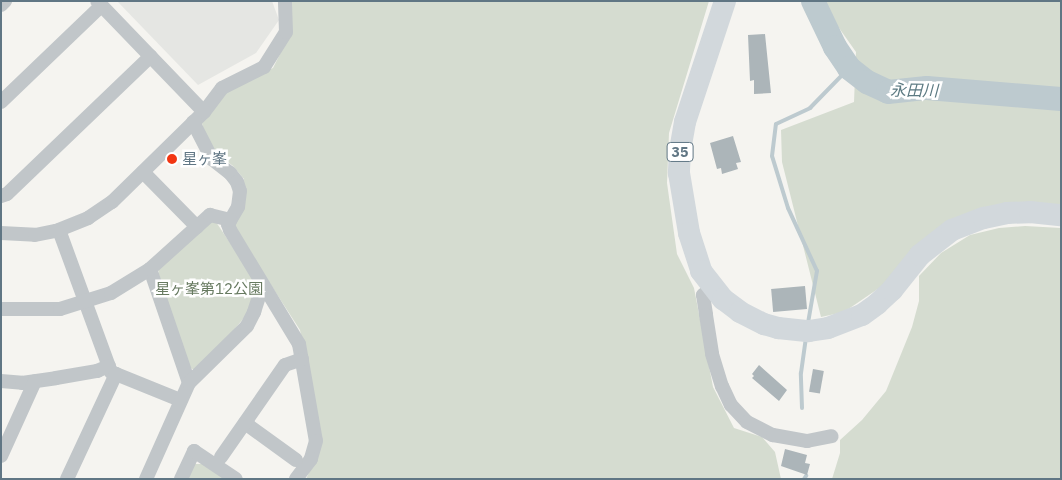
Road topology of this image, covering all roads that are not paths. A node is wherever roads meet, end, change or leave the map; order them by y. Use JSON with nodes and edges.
{"nodes":[{"id":1,"x":6,"y":1,"type":"edge"},
{"id":2,"x":285,"y":1,"type":"edge"},
{"id":3,"x":725,"y":1,"type":"edge"},
{"id":4,"x":99,"y":4,"type":"edge"},
{"id":5,"x":1,"y":5,"type":"edge"},
{"id":6,"x":151,"y":56,"type":"junction"},
{"id":7,"x":1,"y":102,"type":"edge"},
{"id":8,"x":204,"y":112,"type":"junction"},
{"id":9,"x":193,"y":122,"type":"junction"},
{"id":10,"x":143,"y":172,"type":"junction"},
{"id":11,"x":1,"y":196,"type":"edge"},
{"id":12,"x":1061,"y":215,"type":"edge"},
{"id":13,"x":230,"y":220,"type":"junction"},
{"id":14,"x":197,"y":227,"type":"junction"},
{"id":15,"x":60,"y":230,"type":"junction"},
{"id":16,"x":1,"y":233,"type":"edge"},
{"id":17,"x":150,"y":269,"type":"junction"},
{"id":18,"x":263,"y":285,"type":"junction"},
{"id":19,"x":718,"y":293,"type":"junction"},
{"id":20,"x":86,"y":302,"type":"junction"},
{"id":21,"x":1,"y":309,"type":"edge"},
{"id":22,"x":302,"y":359,"type":"junction"},
{"id":23,"x":112,"y":370,"type":"junction"},
{"id":24,"x":1,"y":381,"type":"edge"},
{"id":25,"x":35,"y":381,"type":"junction"},
{"id":26,"x":189,"y":383,"type":"junction"},
{"id":27,"x":180,"y":400,"type":"junction"},
{"id":28,"x":245,"y":423,"type":"junction"},
{"id":29,"x":832,"y":436,"type":"dead end"},
{"id":30,"x":1,"y":456,"type":"edge"},
{"id":31,"x":221,"y":457,"type":"dead end"},
{"id":32,"x":296,"y":460,"type":"dead end"},
{"id":33,"x":67,"y":479,"type":"edge"},
{"id":34,"x":146,"y":479,"type":"edge"},
{"id":35,"x":181,"y":479,"type":"edge"},
{"id":36,"x":236,"y":479,"type":"edge"},
{"id":37,"x":296,"y":479,"type":"edge"}],
"edges":[{"from":1,"to":5,"type":"street"},
{"from":2,"to":8,"type":"street"},
{"from":3,"to":19,"type":"main road","number":"35"},
{"from":4,"to":6,"type":"street"},
{"from":4,"to":7,"type":"street"},
{"from":6,"to":8,"type":"street"},
{"from":6,"to":11,"type":"street"},
{"from":8,"to":9,"type":"street"},
{"from":9,"to":10,"type":"street"},
{"from":9,"to":13,"type":"street"},
{"from":10,"to":14,"type":"street"},
{"from":10,"to":15,"type":"street"},
{"from":12,"to":19,"type":"main road","number":"35"},
{"from":13,"to":14,"type":"street"},
{"from":13,"to":18,"type":"street"},
{"from":14,"to":17,"type":"street"},
{"from":15,"to":16,"type":"street"},
{"from":15,"to":20,"type":"street"},
{"from":17,"to":20,"type":"street"},
{"from":17,"to":26,"type":"street"},
{"from":18,"to":22,"type":"street"},
{"from":18,"to":26,"type":"street"},
{"from":19,"to":29,"type":"street"},
{"from":20,"to":21,"type":"street"},
{"from":20,"to":23,"type":"street"},
{"from":22,"to":28,"type":"street"},
{"from":22,"to":37,"type":"street"},
{"from":23,"to":25,"type":"street"},
{"from":23,"to":27,"type":"street"},
{"from":23,"to":33,"type":"street"},
{"from":24,"to":25,"type":"street"},
{"from":25,"to":30,"type":"street"},
{"from":26,"to":27,"type":"street"},
{"from":27,"to":34,"type":"street"},
{"from":28,"to":31,"type":"street"},
{"from":28,"to":32,"type":"street"},
{"from":35,"to":36,"type":"street"}]}
